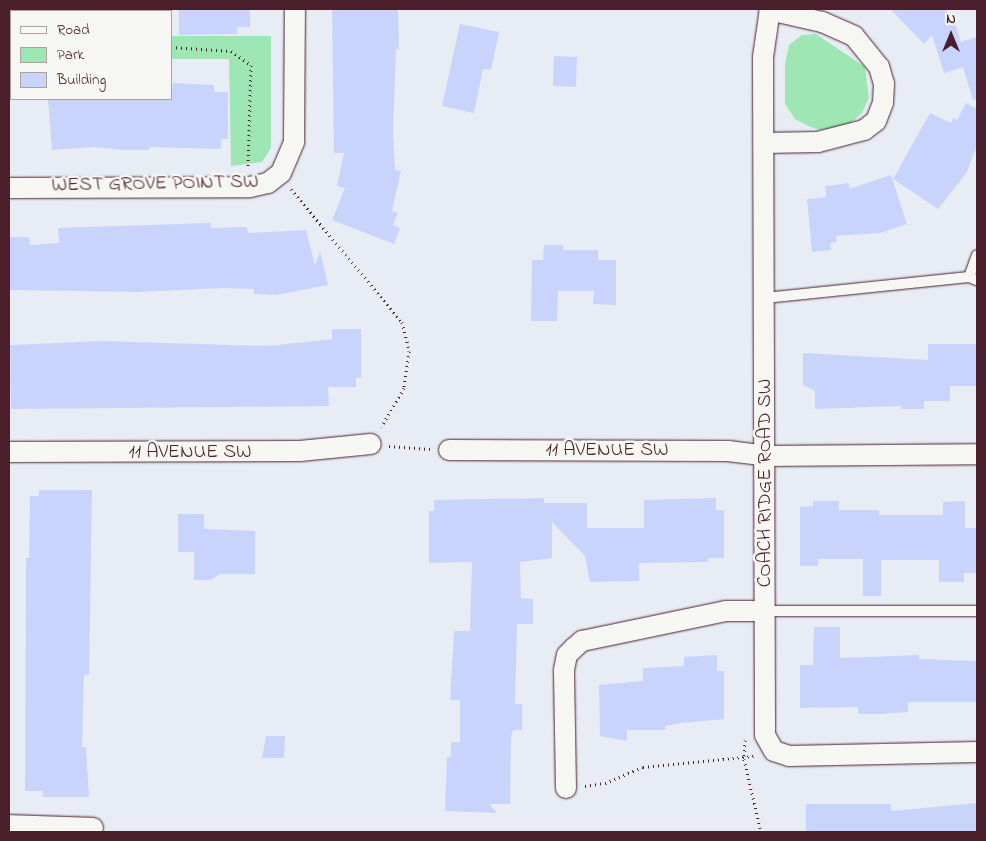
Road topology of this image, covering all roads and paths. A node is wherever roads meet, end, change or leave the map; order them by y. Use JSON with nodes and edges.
{"nodes":[{"id":1,"x":295,"y":9,"type":"edge"},
{"id":2,"x":770,"y":10,"type":"edge"},
{"id":3,"x":172,"y":47,"type":"edge"},
{"id":4,"x":765,"y":143,"type":"junction"},
{"id":5,"x":281,"y":173,"type":"junction"},
{"id":6,"x":250,"y":187,"type":"junction"},
{"id":7,"x":9,"y":188,"type":"edge"},
{"id":8,"x":977,"y":255,"type":"edge"},
{"id":9,"x":973,"y":278,"type":"edge"},
{"id":10,"x":765,"y":298,"type":"junction"},
{"id":11,"x":371,"y":444,"type":"junction"},
{"id":12,"x":448,"y":450,"type":"joint"},
{"id":13,"x":9,"y":452,"type":"edge"},
{"id":14,"x":977,"y":454,"type":"edge"},
{"id":15,"x":766,"y":456,"type":"junction"},
{"id":16,"x":765,"y":611,"type":"junction"},
{"id":17,"x":977,"y":611,"type":"edge"},
{"id":18,"x":977,"y":752,"type":"edge"},
{"id":19,"x":744,"y":759,"type":"dead end"},
{"id":20,"x":566,"y":788,"type":"joint"},
{"id":21,"x":9,"y":825,"type":"edge"},
{"id":22,"x":93,"y":828,"type":"dead end"}],
"edges":[{"from":1,"to":5,"type":"street","name":"WEST GROVE POINT SW"},
{"from":2,"to":4,"type":"street","name":"COACH RIDGE ROAD SW"},
{"from":2,"to":4,"type":"street"},
{"from":3,"to":6,"type":"path"},
{"from":4,"to":10,"type":"street","name":"COACH RIDGE ROAD SW"},
{"from":5,"to":6,"type":"street","name":"WEST GROVE POINT SW"},
{"from":5,"to":11,"type":"path"},
{"from":6,"to":7,"type":"street","name":"WEST GROVE POINT SW"},
{"from":8,"to":9,"type":"lane"},
{"from":9,"to":10,"type":"lane"},
{"from":10,"to":15,"type":"street","name":"COACH RIDGE ROAD SW"},
{"from":11,"to":12,"type":"path"},
{"from":11,"to":13,"type":"street","name":"11 AVENUE SW"},
{"from":12,"to":15,"type":"street","name":"11 AVENUE SW"},
{"from":14,"to":15,"type":"street","name":"11 AVENUE SW"},
{"from":15,"to":16,"type":"street","name":"COACH RIDGE ROAD SW"},
{"from":16,"to":17,"type":"lane"},
{"from":16,"to":18,"type":"street","name":"COACH RIDGE ROAD SW"},
{"from":16,"to":20,"type":"street"},
{"from":19,"to":20,"type":"path"},
{"from":21,"to":22,"type":"street"}]}
